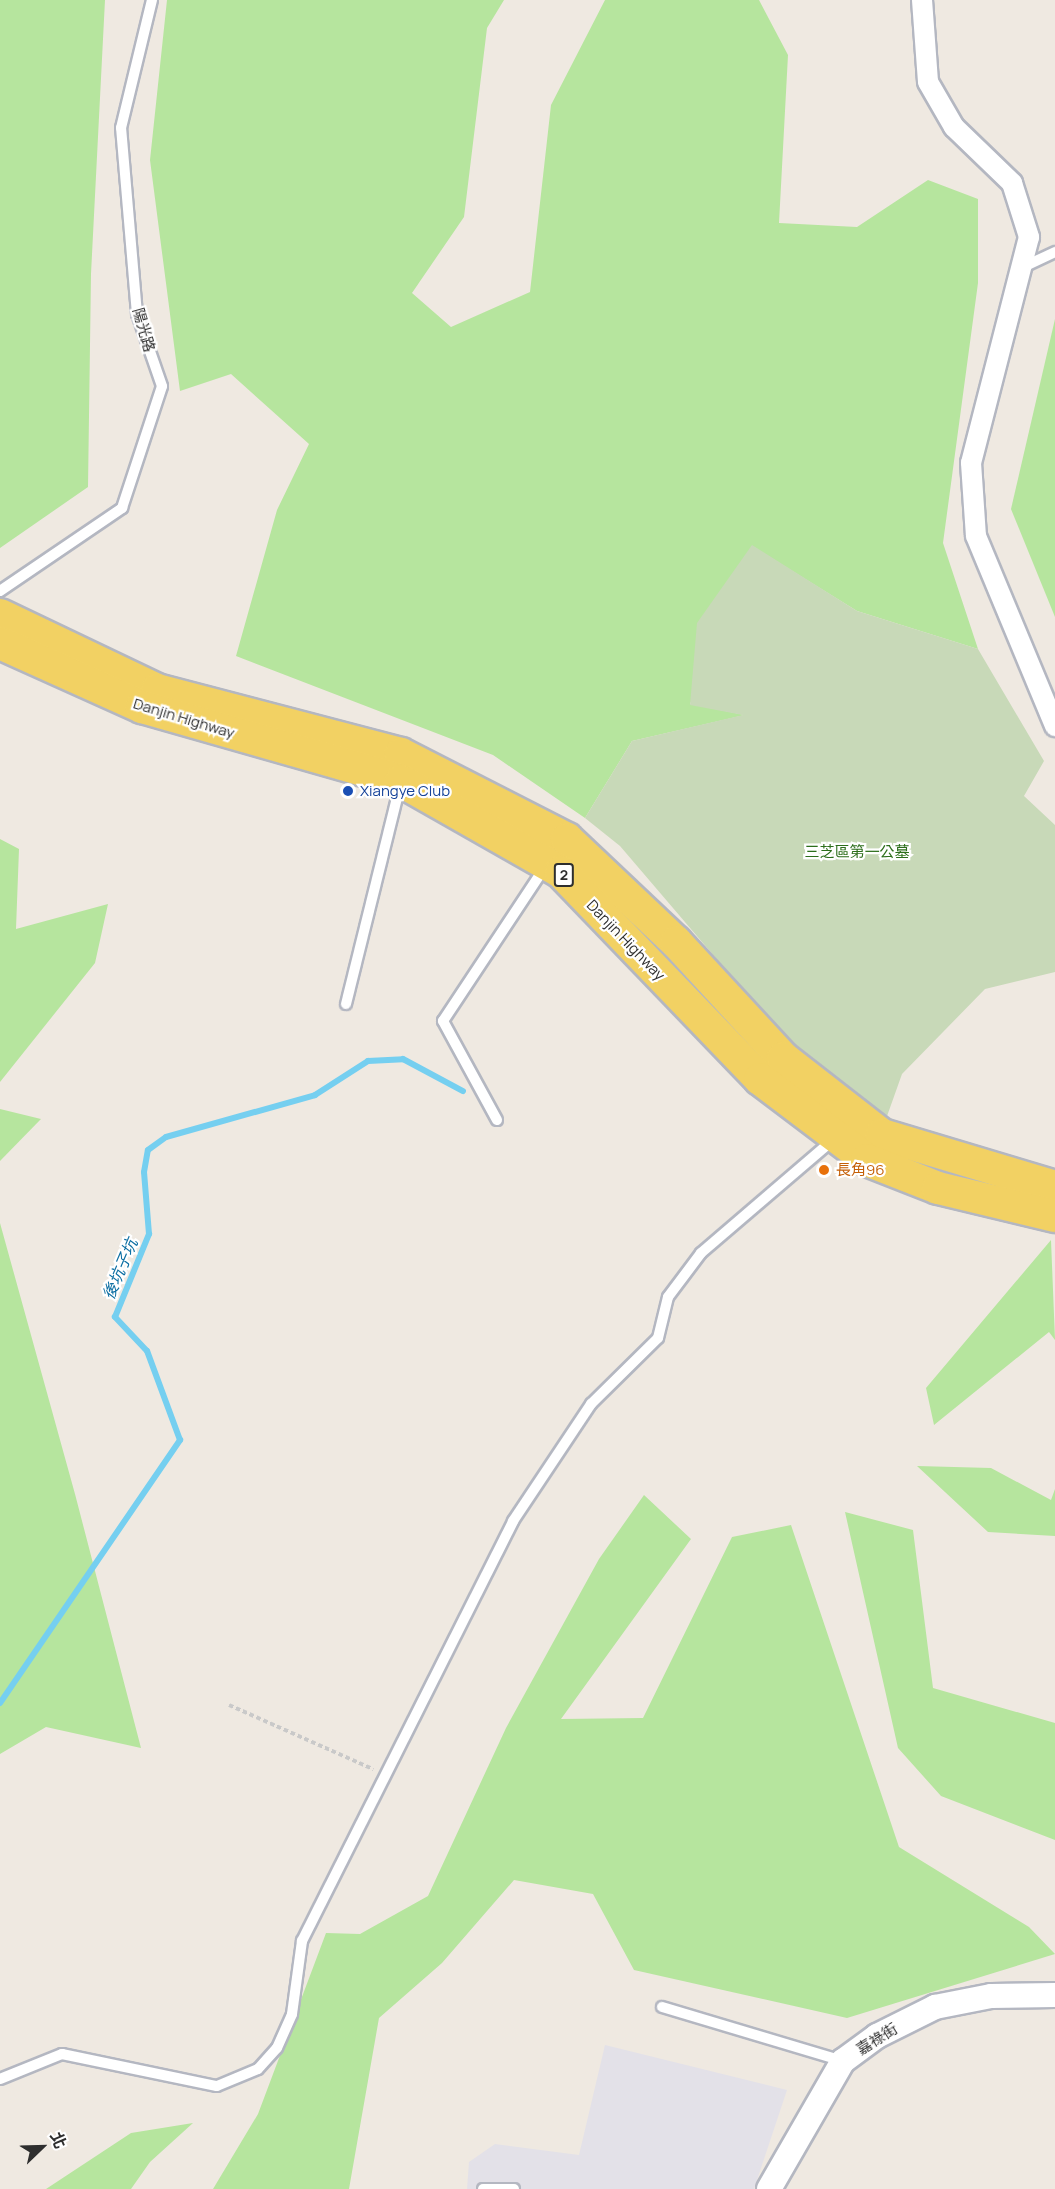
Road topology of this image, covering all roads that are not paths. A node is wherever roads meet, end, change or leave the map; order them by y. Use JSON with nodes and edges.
{"nodes":[{"id":1,"x":152,"y":0,"type":"edge"},
{"id":2,"x":922,"y":0,"type":"edge"},
{"id":3,"x":1055,"y":252,"type":"edge"},
{"id":4,"x":1021,"y":268,"type":"junction"},
{"id":5,"x":0,"y":591,"type":"edge"},
{"id":6,"x":0,"y":615,"type":"edge"},
{"id":7,"x":0,"y":643,"type":"edge"},
{"id":8,"x":1055,"y":726,"type":"edge"},
{"id":9,"x":401,"y":781,"type":"junction"},
{"id":10,"x":547,"y":864,"type":"junction"},
{"id":11,"x":640,"y":909,"type":"junction"},
{"id":12,"x":617,"y":931,"type":"junction"},
{"id":13,"x":346,"y":1004,"type":"dead end"},
{"id":14,"x":497,"y":1120,"type":"dead end"},
{"id":15,"x":837,"y":1136,"type":"junction"},
{"id":16,"x":1052,"y":1203,"type":"edge"},
{"id":17,"x":1055,"y":1995,"type":"edge"},
{"id":18,"x":662,"y":2007,"type":"dead end"},
{"id":19,"x":843,"y":2061,"type":"junction"},
{"id":20,"x":0,"y":2079,"type":"edge"},
{"id":21,"x":483,"y":2189,"type":"edge"},
{"id":22,"x":514,"y":2189,"type":"edge"},
{"id":23,"x":769,"y":2189,"type":"edge"}],
"edges":[{"from":1,"to":5,"type":"lane","name":"陽光路"},
{"from":2,"to":4,"type":"street"},
{"from":3,"to":4,"type":"lane"},
{"from":4,"to":8,"type":"street"},
{"from":6,"to":11,"type":"main road","name":"Danjin Highway","number":"2"},
{"from":7,"to":9,"type":"main road","name":"Danjin Highway","number":"2"},
{"from":9,"to":10,"type":"main road","name":"Danjin Highway","number":"2"},
{"from":9,"to":13,"type":"lane"},
{"from":10,"to":12,"type":"main road","name":"Danjin Highway","number":"2"},
{"from":10,"to":14,"type":"lane"},
{"from":11,"to":12,"type":"main road"},
{"from":11,"to":16,"type":"main road","name":"Danjin Highway","number":"2"},
{"from":12,"to":15,"type":"main road","name":"Danjin Highway","number":"2"},
{"from":15,"to":16,"type":"main road","name":"Danjin Highway","number":"2"},
{"from":15,"to":20,"type":"lane"},
{"from":17,"to":19,"type":"street","name":"嘉祿街"},
{"from":18,"to":19,"type":"lane"},
{"from":19,"to":23,"type":"street","name":"嘉祿街"},
{"from":21,"to":22,"type":"lane"}]}
